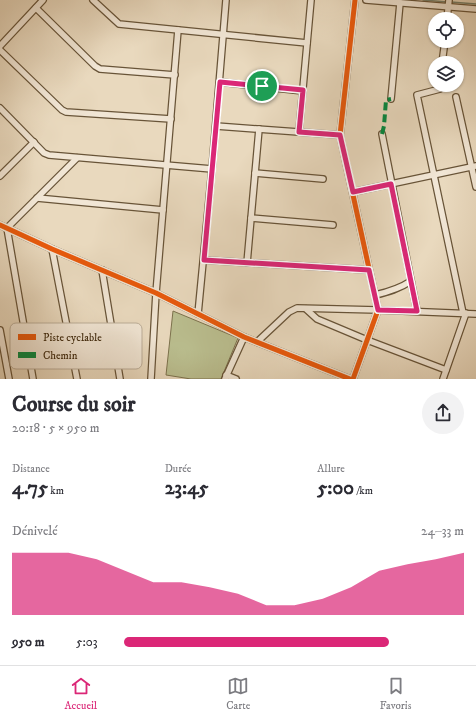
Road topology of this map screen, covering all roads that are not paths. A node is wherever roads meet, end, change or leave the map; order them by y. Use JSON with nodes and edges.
{"nodes":[{"id":1,"x":43,"y":0,"type":"edge"},
{"id":2,"x":93,"y":0,"type":"edge"},
{"id":3,"x":226,"y":0,"type":"edge"},
{"id":4,"x":311,"y":0,"type":"edge"},
{"id":5,"x":354,"y":0,"type":"edge"},
{"id":6,"x":366,"y":0,"type":"edge"},
{"id":7,"x":449,"y":0,"type":"edge"},
{"id":8,"x":400,"y":3,"type":"junction"},
{"id":9,"x":448,"y":7,"type":"junction"},
{"id":10,"x":36,"y":8,"type":"junction"},
{"id":11,"x":476,"y":9,"type":"edge"},
{"id":12,"x":448,"y":12,"type":"edge"},
{"id":13,"x":178,"y":30,"type":"junction"},
{"id":14,"x":224,"y":35,"type":"junction"},
{"id":15,"x":308,"y":43,"type":"junction"},
{"id":16,"x":0,"y":46,"type":"edge"},
{"id":17,"x":0,"y":50,"type":"edge"},
{"id":18,"x":175,"y":75,"type":"junction"},
{"id":19,"x":220,"y":82,"type":"junction"},
{"id":20,"x":303,"y":90,"type":"junction"},
{"id":21,"x":431,"y":92,"type":"edge"},
{"id":22,"x":456,"y":97,"type":"dead end"},
{"id":23,"x":391,"y":99,"type":"dead end"},
{"id":24,"x":0,"y":108,"type":"edge"},
{"id":25,"x":171,"y":119,"type":"junction"},
{"id":26,"x":216,"y":126,"type":"junction"},
{"id":27,"x":259,"y":129,"type":"junction"},
{"id":28,"x":299,"y":132,"type":"junction"},
{"id":29,"x":382,"y":134,"type":"dead end"},
{"id":30,"x":340,"y":135,"type":"junction"},
{"id":31,"x":34,"y":142,"type":"junction"},
{"id":32,"x":77,"y":158,"type":"junction"},
{"id":33,"x":167,"y":165,"type":"junction"},
{"id":34,"x":474,"y":167,"type":"edge"},
{"id":35,"x":212,"y":169,"type":"junction"},
{"id":36,"x":255,"y":173,"type":"junction"},
{"id":37,"x":433,"y":175,"type":"junction"},
{"id":38,"x":0,"y":176,"type":"edge"},
{"id":39,"x":323,"y":180,"type":"dead end"},
{"id":40,"x":391,"y":184,"type":"junction"},
{"id":41,"x":476,"y":186,"type":"edge"},
{"id":42,"x":353,"y":192,"type":"junction"},
{"id":43,"x":37,"y":198,"type":"junction"},
{"id":44,"x":163,"y":210,"type":"junction"},
{"id":45,"x":251,"y":218,"type":"junction"},
{"id":46,"x":0,"y":225,"type":"edge"},
{"id":47,"x":334,"y":225,"type":"dead end"},
{"id":48,"x":7,"y":228,"type":"junction"},
{"id":49,"x":52,"y":249,"type":"junction"},
{"id":50,"x":204,"y":260,"type":"junction"},
{"id":51,"x":247,"y":263,"type":"junction"},
{"id":52,"x":102,"y":270,"type":"junction"},
{"id":53,"x":369,"y":270,"type":"junction"},
{"id":54,"x":411,"y":281,"type":"junction"},
{"id":55,"x":156,"y":293,"type":"junction"},
{"id":56,"x":375,"y":295,"type":"junction"},
{"id":57,"x":306,"y":309,"type":"junction"},
{"id":58,"x":378,"y":310,"type":"junction"},
{"id":59,"x":417,"y":311,"type":"junction"},
{"id":60,"x":464,"y":313,"type":"junction"},
{"id":61,"x":198,"y":314,"type":"junction"},
{"id":62,"x":476,"y":314,"type":"edge"},
{"id":63,"x":23,"y":323,"type":"edge"},
{"id":64,"x":66,"y":323,"type":"edge"},
{"id":65,"x":111,"y":323,"type":"edge"},
{"id":66,"x":0,"y":330,"type":"edge"},
{"id":67,"x":244,"y":337,"type":"junction"},
{"id":68,"x":367,"y":340,"type":"junction"},
{"id":69,"x":257,"y":342,"type":"junction"},
{"id":70,"x":31,"y":369,"type":"edge"},
{"id":71,"x":75,"y":369,"type":"edge"},
{"id":72,"x":118,"y":369,"type":"edge"},
{"id":73,"x":446,"y":370,"type":"junction"},
{"id":74,"x":226,"y":377,"type":"edge"},
{"id":75,"x":9,"y":379,"type":"edge"},
{"id":76,"x":33,"y":379,"type":"edge"},
{"id":77,"x":77,"y":379,"type":"edge"},
{"id":78,"x":120,"y":379,"type":"edge"},
{"id":79,"x":151,"y":379,"type":"edge"},
{"id":80,"x":236,"y":379,"type":"edge"},
{"id":81,"x":350,"y":379,"type":"edge"},
{"id":82,"x":353,"y":379,"type":"edge"},
{"id":83,"x":443,"y":379,"type":"edge"}],
"edges":[{"from":1,"to":10,"type":"street"},
{"from":2,"to":13,"type":"street"},
{"from":3,"to":14,"type":"street"},
{"from":4,"to":15,"type":"street"},
{"from":5,"to":30,"type":"street"},
{"from":6,"to":8,"type":"street"},
{"from":7,"to":9,"type":"street"},
{"from":8,"to":9,"type":"street"},
{"from":8,"to":23,"type":"street"},
{"from":9,"to":11,"type":"street"},
{"from":9,"to":12,"type":"street"},
{"from":10,"to":16,"type":"street"},
{"from":10,"to":18,"type":"street"},
{"from":13,"to":14,"type":"street"},
{"from":13,"to":18,"type":"street"},
{"from":14,"to":15,"type":"street"},
{"from":14,"to":19,"type":"street"},
{"from":15,"to":20,"type":"street"},
{"from":17,"to":25,"type":"street"},
{"from":18,"to":25,"type":"street"},
{"from":19,"to":20,"type":"street"},
{"from":19,"to":26,"type":"street"},
{"from":20,"to":28,"type":"street"},
{"from":21,"to":37,"type":"street"},
{"from":22,"to":34,"type":"street"},
{"from":24,"to":31,"type":"street"},
{"from":25,"to":33,"type":"street"},
{"from":26,"to":27,"type":"street"},
{"from":26,"to":35,"type":"street"},
{"from":27,"to":28,"type":"street"},
{"from":27,"to":36,"type":"street"},
{"from":28,"to":30,"type":"street"},
{"from":29,"to":40,"type":"street"},
{"from":30,"to":42,"type":"street"},
{"from":31,"to":32,"type":"street"},
{"from":31,"to":38,"type":"street"},
{"from":32,"to":33,"type":"street"},
{"from":32,"to":43,"type":"street"},
{"from":33,"to":35,"type":"street"},
{"from":33,"to":44,"type":"street"},
{"from":34,"to":37,"type":"street"},
{"from":34,"to":41,"type":"street"},
{"from":35,"to":50,"type":"street"},
{"from":36,"to":39,"type":"street"},
{"from":36,"to":45,"type":"street"},
{"from":37,"to":40,"type":"street"},
{"from":37,"to":60,"type":"street"},
{"from":40,"to":42,"type":"street"},
{"from":40,"to":54,"type":"street"},
{"from":42,"to":53,"type":"street"},
{"from":43,"to":44,"type":"street"},
{"from":43,"to":48,"type":"street"},
{"from":44,"to":55,"type":"street"},
{"from":45,"to":47,"type":"street"},
{"from":45,"to":51,"type":"street"},
{"from":46,"to":48,"type":"street"},
{"from":48,"to":49,"type":"street"},
{"from":48,"to":63,"type":"street"},
{"from":49,"to":52,"type":"street"},
{"from":49,"to":64,"type":"street"},
{"from":50,"to":51,"type":"street"},
{"from":50,"to":61,"type":"street"},
{"from":51,"to":53,"type":"street"},
{"from":52,"to":55,"type":"street"},
{"from":52,"to":65,"type":"street"},
{"from":53,"to":56,"type":"street"},
{"from":54,"to":56,"type":"street"},
{"from":54,"to":59,"type":"street"},
{"from":55,"to":61,"type":"street"},
{"from":55,"to":79,"type":"street"},
{"from":56,"to":58,"type":"street"},
{"from":57,"to":58,"type":"street"},
{"from":57,"to":68,"type":"street"},
{"from":57,"to":69,"type":"street"},
{"from":58,"to":59,"type":"street"},
{"from":58,"to":68,"type":"street"},
{"from":59,"to":60,"type":"street"},
{"from":60,"to":62,"type":"street"},
{"from":60,"to":73,"type":"street"},
{"from":61,"to":67,"type":"street"},
{"from":66,"to":75,"type":"street"},
{"from":67,"to":69,"type":"street"},
{"from":67,"to":74,"type":"street"},
{"from":68,"to":73,"type":"street"},
{"from":68,"to":82,"type":"street"},
{"from":69,"to":81,"type":"street"},
{"from":70,"to":76,"type":"street"},
{"from":71,"to":77,"type":"street"},
{"from":72,"to":78,"type":"street"},
{"from":73,"to":83,"type":"street"},
{"from":74,"to":80,"type":"street"}]}
